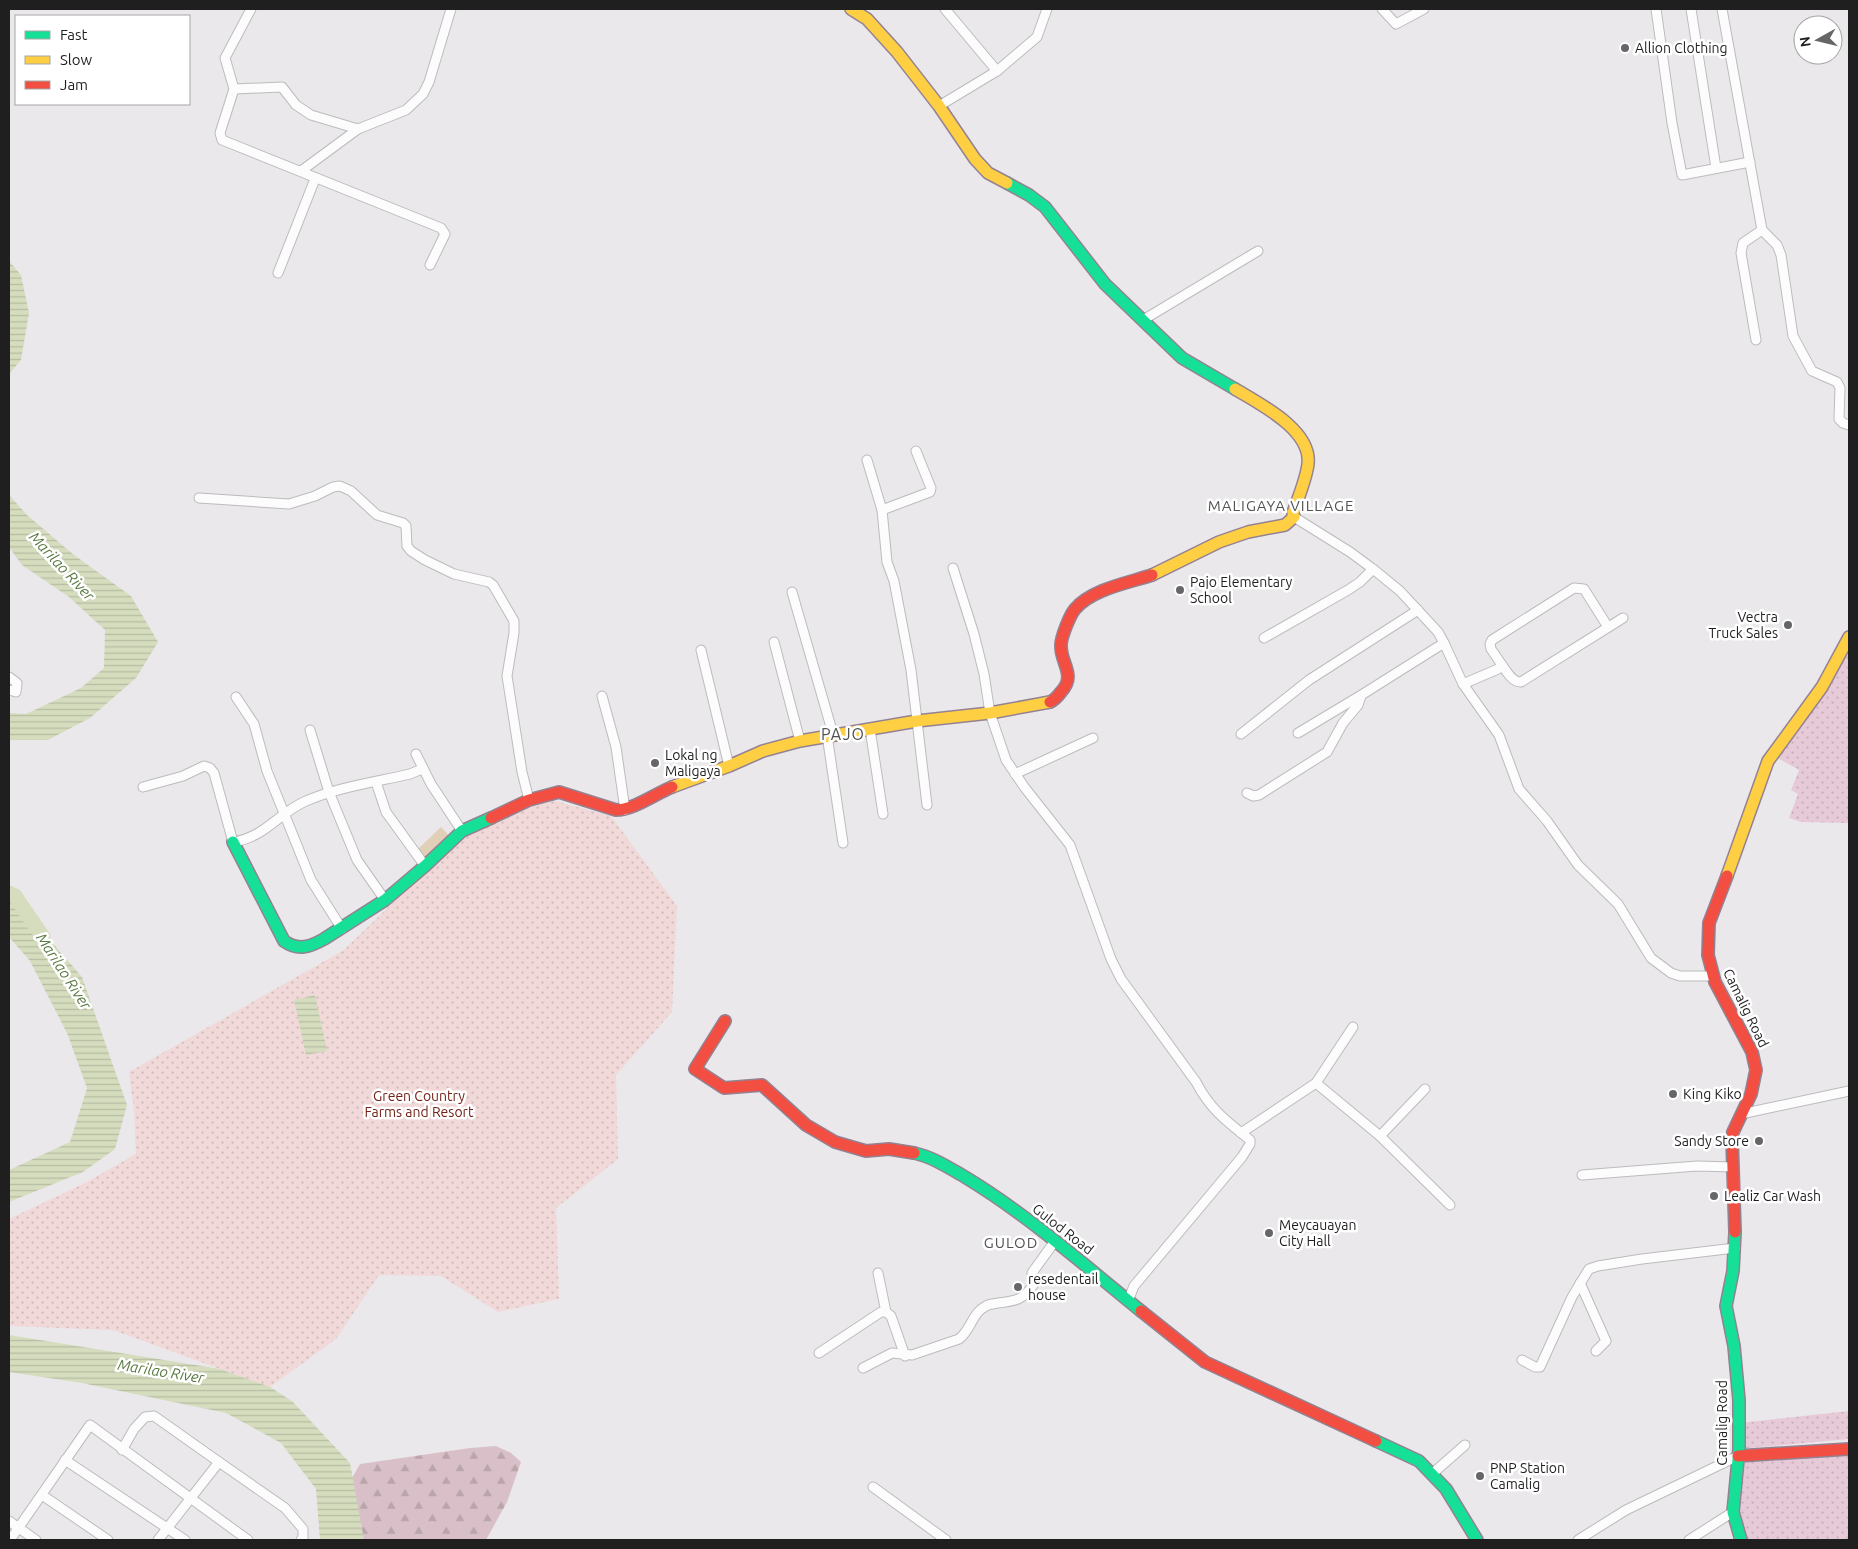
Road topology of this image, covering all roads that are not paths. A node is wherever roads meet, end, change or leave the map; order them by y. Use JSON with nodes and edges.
{"nodes":[{"id":1,"x":251,"y":9,"type":"edge"},
{"id":2,"x":451,"y":9,"type":"edge"},
{"id":3,"x":851,"y":9,"type":"edge"},
{"id":4,"x":945,"y":9,"type":"edge"},
{"id":5,"x":1047,"y":9,"type":"edge"},
{"id":6,"x":1382,"y":9,"type":"edge"},
{"id":7,"x":1424,"y":9,"type":"edge"},
{"id":8,"x":1656,"y":9,"type":"edge"},
{"id":9,"x":1691,"y":9,"type":"edge"},
{"id":10,"x":1722,"y":9,"type":"edge"},
{"id":11,"x":997,"y":71,"type":"junction"},
{"id":12,"x":234,"y":89,"type":"junction"},
{"id":13,"x":939,"y":106,"type":"junction"},
{"id":14,"x":358,"y":129,"type":"junction"},
{"id":15,"x":1750,"y":162,"type":"junction"},
{"id":16,"x":1716,"y":168,"type":"junction"},
{"id":17,"x":300,"y":171,"type":"junction"},
{"id":18,"x":315,"y":179,"type":"junction"},
{"id":19,"x":1762,"y":230,"type":"junction"},
{"id":20,"x":1258,"y":251,"type":"dead end"},
{"id":21,"x":430,"y":266,"type":"dead end"},
{"id":22,"x":278,"y":273,"type":"dead end"},
{"id":23,"x":1142,"y":320,"type":"junction"},
{"id":24,"x":1756,"y":340,"type":"dead end"},
{"id":25,"x":1849,"y":424,"type":"edge"},
{"id":26,"x":916,"y":451,"type":"dead end"},
{"id":27,"x":866,"y":460,"type":"dead end"},
{"id":28,"x":199,"y":498,"type":"dead end"},
{"id":29,"x":882,"y":510,"type":"junction"},
{"id":30,"x":1294,"y":517,"type":"junction"},
{"id":31,"x":953,"y":568,"type":"dead end"},
{"id":32,"x":1373,"y":569,"type":"junction"},
{"id":33,"x":792,"y":592,"type":"dead end"},
{"id":34,"x":1418,"y":610,"type":"junction"},
{"id":35,"x":1623,"y":618,"type":"dead end"},
{"id":36,"x":1608,"y":627,"type":"junction"},
{"id":37,"x":1849,"y":637,"type":"edge"},
{"id":38,"x":1264,"y":638,"type":"dead end"},
{"id":39,"x":774,"y":642,"type":"dead end"},
{"id":40,"x":1444,"y":643,"type":"junction"},
{"id":41,"x":700,"y":650,"type":"dead end"},
{"id":42,"x":1502,"y":665,"type":"junction"},
{"id":43,"x":9,"y":677,"type":"edge"},
{"id":44,"x":1463,"y":684,"type":"junction"},
{"id":45,"x":9,"y":690,"type":"edge"},
{"id":46,"x":602,"y":696,"type":"dead end"},
{"id":47,"x":1361,"y":696,"type":"junction"},
{"id":48,"x":236,"y":697,"type":"dead end"},
{"id":49,"x":990,"y":713,"type":"junction"},
{"id":50,"x":917,"y":721,"type":"junction"},
{"id":51,"x":870,"y":728,"type":"junction"},
{"id":52,"x":310,"y":730,"type":"dead end"},
{"id":53,"x":1298,"y":732,"type":"dead end"},
{"id":54,"x":1241,"y":734,"type":"dead end"},
{"id":55,"x":830,"y":735,"type":"junction"},
{"id":56,"x":1093,"y":738,"type":"dead end"},
{"id":57,"x":800,"y":741,"type":"junction"},
{"id":58,"x":416,"y":754,"type":"dead end"},
{"id":59,"x":729,"y":766,"type":"junction"},
{"id":60,"x":422,"y":769,"type":"junction"},
{"id":61,"x":1015,"y":774,"type":"junction"},
{"id":62,"x":376,"y":782,"type":"junction"},
{"id":63,"x":143,"y":787,"type":"dead end"},
{"id":64,"x":329,"y":792,"type":"junction"},
{"id":65,"x":1246,"y":793,"type":"dead end"},
{"id":66,"x":529,"y":800,"type":"junction"},
{"id":67,"x":927,"y":805,"type":"dead end"},
{"id":68,"x":625,"y":810,"type":"junction"},
{"id":69,"x":883,"y":814,"type":"dead end"},
{"id":70,"x":284,"y":816,"type":"junction"},
{"id":71,"x":462,"y":831,"type":"junction"},
{"id":72,"x":233,"y":842,"type":"junction"},
{"id":73,"x":842,"y":843,"type":"dead end"},
{"id":74,"x":425,"y":866,"type":"junction"},
{"id":75,"x":384,"y":900,"type":"junction"},
{"id":76,"x":342,"y":929,"type":"junction"},
{"id":77,"x":1712,"y":976,"type":"junction"},
{"id":78,"x":725,"y":1021,"type":"dead end"},
{"id":79,"x":1353,"y":1027,"type":"dead end"},
{"id":80,"x":1316,"y":1083,"type":"junction"},
{"id":81,"x":1425,"y":1089,"type":"dead end"},
{"id":82,"x":1849,"y":1091,"type":"edge"},
{"id":83,"x":1741,"y":1114,"type":"junction"},
{"id":84,"x":1241,"y":1133,"type":"junction"},
{"id":85,"x":1380,"y":1136,"type":"junction"},
{"id":86,"x":1733,"y":1167,"type":"junction"},
{"id":87,"x":1582,"y":1175,"type":"dead end"},
{"id":88,"x":1450,"y":1204,"type":"dead end"},
{"id":89,"x":1055,"y":1241,"type":"junction"},
{"id":90,"x":1734,"y":1248,"type":"junction"},
{"id":91,"x":878,"y":1273,"type":"dead end"},
{"id":92,"x":1580,"y":1283,"type":"junction"},
{"id":93,"x":1128,"y":1300,"type":"junction"},
{"id":94,"x":886,"y":1312,"type":"junction"},
{"id":95,"x":1596,"y":1351,"type":"dead end"},
{"id":96,"x":819,"y":1353,"type":"dead end"},
{"id":97,"x":905,"y":1356,"type":"junction"},
{"id":98,"x":1522,"y":1360,"type":"dead end"},
{"id":99,"x":863,"y":1368,"type":"dead end"},
{"id":100,"x":1465,"y":1445,"type":"dead end"},
{"id":101,"x":1849,"y":1449,"type":"edge"},
{"id":102,"x":122,"y":1450,"type":"junction"},
{"id":103,"x":1738,"y":1456,"type":"junction"},
{"id":104,"x":65,"y":1460,"type":"junction"},
{"id":105,"x":219,"y":1462,"type":"junction"},
{"id":106,"x":1432,"y":1474,"type":"junction"},
{"id":107,"x":873,"y":1487,"type":"dead end"},
{"id":108,"x":42,"y":1495,"type":"junction"},
{"id":109,"x":191,"y":1499,"type":"junction"},
{"id":110,"x":1733,"y":1512,"type":"junction"},
{"id":111,"x":9,"y":1522,"type":"edge"},
{"id":112,"x":18,"y":1528,"type":"junction"},
{"id":113,"x":168,"y":1528,"type":"junction"},
{"id":114,"x":10,"y":1540,"type":"edge"},
{"id":115,"x":36,"y":1540,"type":"edge"},
{"id":116,"x":108,"y":1540,"type":"edge"},
{"id":117,"x":158,"y":1540,"type":"edge"},
{"id":118,"x":185,"y":1540,"type":"edge"},
{"id":119,"x":248,"y":1540,"type":"edge"},
{"id":120,"x":301,"y":1540,"type":"edge"},
{"id":121,"x":946,"y":1540,"type":"edge"},
{"id":122,"x":1477,"y":1540,"type":"edge"},
{"id":123,"x":1578,"y":1540,"type":"edge"},
{"id":124,"x":1689,"y":1540,"type":"edge"},
{"id":125,"x":1741,"y":1540,"type":"edge"}],
"edges":[{"from":1,"to":12,"type":"street"},
{"from":2,"to":14,"type":"street"},
{"from":3,"to":13,"type":"street"},
{"from":4,"to":11,"type":"street"},
{"from":5,"to":11,"type":"street"},
{"from":6,"to":7,"type":"street"},
{"from":8,"to":16,"type":"street"},
{"from":9,"to":16,"type":"street"},
{"from":10,"to":15,"type":"street"},
{"from":11,"to":13,"type":"street"},
{"from":12,"to":14,"type":"street"},
{"from":12,"to":17,"type":"street"},
{"from":13,"to":23,"type":"street"},
{"from":14,"to":17,"type":"street"},
{"from":15,"to":16,"type":"street"},
{"from":15,"to":19,"type":"street"},
{"from":17,"to":18,"type":"street"},
{"from":18,"to":21,"type":"street"},
{"from":18,"to":22,"type":"street"},
{"from":19,"to":24,"type":"street"},
{"from":19,"to":25,"type":"street"},
{"from":20,"to":23,"type":"street"},
{"from":23,"to":30,"type":"street"},
{"from":26,"to":29,"type":"street"},
{"from":27,"to":29,"type":"street"},
{"from":28,"to":66,"type":"street"},
{"from":29,"to":50,"type":"street"},
{"from":30,"to":32,"type":"street"},
{"from":30,"to":49,"type":"street"},
{"from":31,"to":49,"type":"street"},
{"from":32,"to":34,"type":"street"},
{"from":32,"to":38,"type":"street"},
{"from":33,"to":55,"type":"street"},
{"from":34,"to":40,"type":"street"},
{"from":34,"to":54,"type":"street"},
{"from":35,"to":36,"type":"street"},
{"from":36,"to":42,"type":"street"},
{"from":36,"to":42,"type":"street"},
{"from":37,"to":77,"type":"street","name":"Camalig Road"},
{"from":39,"to":57,"type":"street"},
{"from":40,"to":44,"type":"street"},
{"from":40,"to":47,"type":"street"},
{"from":41,"to":59,"type":"street"},
{"from":42,"to":44,"type":"street"},
{"from":43,"to":45,"type":"street"},
{"from":44,"to":77,"type":"street"},
{"from":46,"to":68,"type":"street"},
{"from":47,"to":53,"type":"street"},
{"from":47,"to":65,"type":"street"},
{"from":48,"to":70,"type":"street"},
{"from":49,"to":50,"type":"street"},
{"from":49,"to":61,"type":"street"},
{"from":50,"to":51,"type":"street"},
{"from":50,"to":67,"type":"street"},
{"from":51,"to":55,"type":"street"},
{"from":51,"to":69,"type":"street"},
{"from":52,"to":64,"type":"street"},
{"from":55,"to":57,"type":"street"},
{"from":55,"to":73,"type":"street"},
{"from":56,"to":61,"type":"street"},
{"from":57,"to":59,"type":"street"},
{"from":58,"to":60,"type":"street"},
{"from":59,"to":68,"type":"street"},
{"from":60,"to":62,"type":"street"},
{"from":60,"to":71,"type":"street"},
{"from":61,"to":84,"type":"street"},
{"from":62,"to":64,"type":"street"},
{"from":62,"to":74,"type":"street"},
{"from":63,"to":72,"type":"street"},
{"from":64,"to":70,"type":"street"},
{"from":64,"to":75,"type":"street"},
{"from":66,"to":68,"type":"street"},
{"from":66,"to":71,"type":"street"},
{"from":70,"to":72,"type":"street"},
{"from":70,"to":76,"type":"street"},
{"from":71,"to":74,"type":"street"},
{"from":72,"to":76,"type":"street"},
{"from":74,"to":75,"type":"street"},
{"from":75,"to":76,"type":"street"},
{"from":77,"to":83,"type":"street","name":"Camalig Road"},
{"from":78,"to":89,"type":"street","name":"Gulod Road"},
{"from":79,"to":80,"type":"street"},
{"from":80,"to":84,"type":"street"},
{"from":80,"to":85,"type":"street"},
{"from":81,"to":85,"type":"street"},
{"from":82,"to":83,"type":"street"},
{"from":83,"to":86,"type":"street","name":"Camalig Road"},
{"from":84,"to":93,"type":"street"},
{"from":85,"to":88,"type":"street"},
{"from":86,"to":87,"type":"street"},
{"from":86,"to":90,"type":"street","name":"Camalig Road"},
{"from":89,"to":93,"type":"street","name":"Gulod Road"},
{"from":89,"to":97,"type":"street"},
{"from":90,"to":92,"type":"street"},
{"from":90,"to":103,"type":"street","name":"Camalig Road"},
{"from":91,"to":94,"type":"street"},
{"from":92,"to":95,"type":"street"},
{"from":92,"to":98,"type":"street"},
{"from":93,"to":106,"type":"street","name":"Gulod Road"},
{"from":94,"to":96,"type":"street"},
{"from":94,"to":97,"type":"street"},
{"from":97,"to":99,"type":"street"},
{"from":100,"to":106,"type":"street"},
{"from":101,"to":103,"type":"street"},
{"from":102,"to":104,"type":"street"},
{"from":102,"to":105,"type":"street"},
{"from":102,"to":109,"type":"street"},
{"from":103,"to":110,"type":"street","name":"Camalig Road"},
{"from":103,"to":123,"type":"street"},
{"from":104,"to":108,"type":"street"},
{"from":104,"to":113,"type":"street"},
{"from":105,"to":109,"type":"street"},
{"from":105,"to":120,"type":"street"},
{"from":106,"to":122,"type":"street","name":"Gulod Road"},
{"from":107,"to":121,"type":"street"},
{"from":108,"to":112,"type":"street"},
{"from":108,"to":116,"type":"street"},
{"from":109,"to":113,"type":"street"},
{"from":109,"to":119,"type":"street"},
{"from":110,"to":124,"type":"street"},
{"from":110,"to":125,"type":"street","name":"Camalig Road"},
{"from":111,"to":112,"type":"street"},
{"from":112,"to":114,"type":"street"},
{"from":112,"to":115,"type":"street"},
{"from":113,"to":117,"type":"street"},
{"from":113,"to":118,"type":"street"}]}
